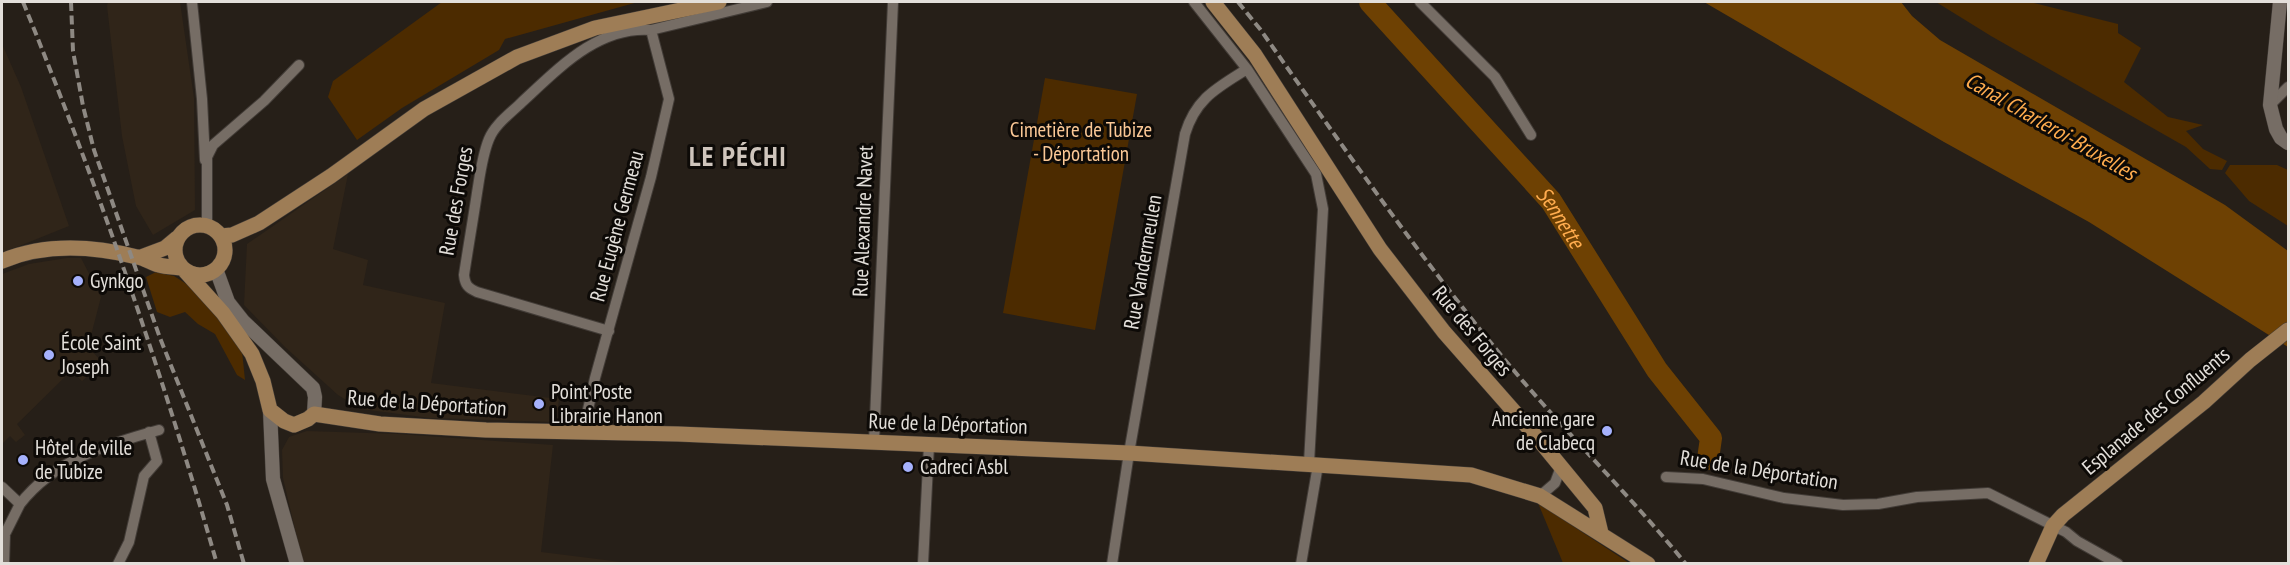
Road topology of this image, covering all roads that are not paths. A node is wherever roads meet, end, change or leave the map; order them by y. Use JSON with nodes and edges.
{"nodes":[{"id":1,"x":192,"y":2,"type":"edge"},
{"id":2,"x":719,"y":2,"type":"edge"},
{"id":3,"x":767,"y":2,"type":"edge"},
{"id":4,"x":893,"y":2,"type":"edge"},
{"id":5,"x":1194,"y":2,"type":"edge"},
{"id":6,"x":1213,"y":2,"type":"edge"},
{"id":7,"x":1420,"y":2,"type":"edge"},
{"id":8,"x":2280,"y":2,"type":"edge"},
{"id":9,"x":595,"y":28,"type":"junction"},
{"id":10,"x":651,"y":30,"type":"junction"},
{"id":11,"x":615,"y":35,"type":"junction"},
{"id":12,"x":298,"y":65,"type":"dead end"},
{"id":13,"x":1247,"y":69,"type":"junction"},
{"id":14,"x":2289,"y":87,"type":"edge"},
{"id":15,"x":2270,"y":105,"type":"junction"},
{"id":16,"x":1531,"y":135,"type":"dead end"},
{"id":17,"x":2289,"y":143,"type":"edge"},
{"id":18,"x":1316,"y":174,"type":"junction"},
{"id":19,"x":206,"y":175,"type":"junction"},
{"id":20,"x":1339,"y":185,"type":"junction"},
{"id":21,"x":207,"y":224,"type":"junction"},
{"id":22,"x":221,"y":236,"type":"junction"},
{"id":23,"x":177,"y":238,"type":"junction"},
{"id":24,"x":141,"y":258,"type":"junction"},
{"id":25,"x":2,"y":261,"type":"edge"},
{"id":26,"x":184,"y":269,"type":"junction"},
{"id":27,"x":216,"y":269,"type":"junction"},
{"id":28,"x":2289,"y":330,"type":"edge"},
{"id":29,"x":609,"y":331,"type":"junction"},
{"id":30,"x":270,"y":410,"type":"junction"},
{"id":31,"x":314,"y":414,"type":"junction"},
{"id":32,"x":294,"y":425,"type":"junction"},
{"id":33,"x":583,"y":432,"type":"junction"},
{"id":34,"x":874,"y":442,"type":"junction"},
{"id":35,"x":929,"y":445,"type":"junction"},
{"id":36,"x":272,"y":448,"type":"junction"},
{"id":37,"x":1129,"y":453,"type":"junction"},
{"id":38,"x":1313,"y":464,"type":"junction"},
{"id":39,"x":1562,"y":467,"type":"junction"},
{"id":40,"x":1666,"y":477,"type":"dead end"},
{"id":41,"x":2,"y":487,"type":"edge"},
{"id":42,"x":1540,"y":496,"type":"junction"},
{"id":43,"x":20,"y":504,"type":"junction"},
{"id":44,"x":2053,"y":526,"type":"junction"},
{"id":45,"x":1601,"y":533,"type":"junction"},
{"id":46,"x":4,"y":564,"type":"edge"},
{"id":47,"x":118,"y":564,"type":"edge"},
{"id":48,"x":297,"y":564,"type":"edge"},
{"id":49,"x":923,"y":564,"type":"edge"},
{"id":50,"x":1112,"y":564,"type":"edge"},
{"id":51,"x":1301,"y":564,"type":"edge"},
{"id":52,"x":1648,"y":564,"type":"edge"},
{"id":53,"x":2036,"y":564,"type":"edge"},
{"id":54,"x":2118,"y":564,"type":"edge"}],
"edges":[{"from":1,"to":19,"type":"street"},
{"from":2,"to":9,"type":"main road"},
{"from":3,"to":10,"type":"street","name":"Rue des Forges"},
{"from":4,"to":34,"type":"street","name":"Rue Alexandre Navet"},
{"from":5,"to":13,"type":"street"},
{"from":6,"to":20,"type":"main road","name":"Rue des Forges"},
{"from":7,"to":16,"type":"street"},
{"from":8,"to":15,"type":"street"},
{"from":9,"to":11,"type":"street"},
{"from":9,"to":22,"type":"main road"},
{"from":10,"to":11,"type":"street","name":"Rue des Forges"},
{"from":10,"to":29,"type":"street","name":"Rue Eugène Germeau"},
{"from":11,"to":29,"type":"street","name":"Rue des Forges"},
{"from":12,"to":19,"type":"street"},
{"from":13,"to":18,"type":"street"},
{"from":13,"to":37,"type":"street","name":"Rue Vandermeulen"},
{"from":14,"to":15,"type":"street"},
{"from":15,"to":17,"type":"street"},
{"from":18,"to":20,"type":"street"},
{"from":18,"to":38,"type":"street"},
{"from":19,"to":21,"type":"street"},
{"from":20,"to":39,"type":"main road","name":"Rue des Forges"},
{"from":21,"to":22,"type":"main road"},
{"from":21,"to":23,"type":"main road"},
{"from":22,"to":27,"type":"main road"},
{"from":23,"to":24,"type":"main road"},
{"from":23,"to":26,"type":"main road"},
{"from":24,"to":25,"type":"main road"},
{"from":24,"to":26,"type":"main road"},
{"from":26,"to":27,"type":"main road"},
{"from":26,"to":30,"type":"main road"},
{"from":27,"to":31,"type":"street"},
{"from":28,"to":44,"type":"main road","name":"Esplanade des Confluents"},
{"from":29,"to":33,"type":"street","name":"Rue Eugène Germeau"},
{"from":30,"to":32,"type":"main road"},
{"from":30,"to":36,"type":"street"},
{"from":31,"to":32,"type":"main road"},
{"from":31,"to":33,"type":"main road","name":"Rue de la Déportation"},
{"from":32,"to":36,"type":"street"},
{"from":33,"to":34,"type":"main road","name":"Rue de la Déportation"},
{"from":34,"to":35,"type":"main road","name":"Rue de la Déportation"},
{"from":35,"to":37,"type":"main road","name":"Rue de la Déportation"},
{"from":35,"to":49,"type":"street"},
{"from":36,"to":48,"type":"street"},
{"from":37,"to":38,"type":"main road","name":"Rue de la Déportation"},
{"from":37,"to":50,"type":"street","name":"Rue Vandermeulen"},
{"from":38,"to":42,"type":"main road","name":"Rue de la Déportation"},
{"from":38,"to":51,"type":"street"},
{"from":39,"to":42,"type":"street"},
{"from":39,"to":45,"type":"main road","name":"Rue des Forges"},
{"from":40,"to":44,"type":"street","name":"Rue de la Déportation"},
{"from":41,"to":43,"type":"street"},
{"from":42,"to":45,"type":"main road","name":"Rue de la Déportation"},
{"from":43,"to":46,"type":"street"},
{"from":43,"to":47,"type":"street"},
{"from":44,"to":53,"type":"main road"},
{"from":44,"to":54,"type":"street","name":"Rue de la Déportation"},
{"from":45,"to":52,"type":"main road","name":"Rue de la Déportation"}]}
